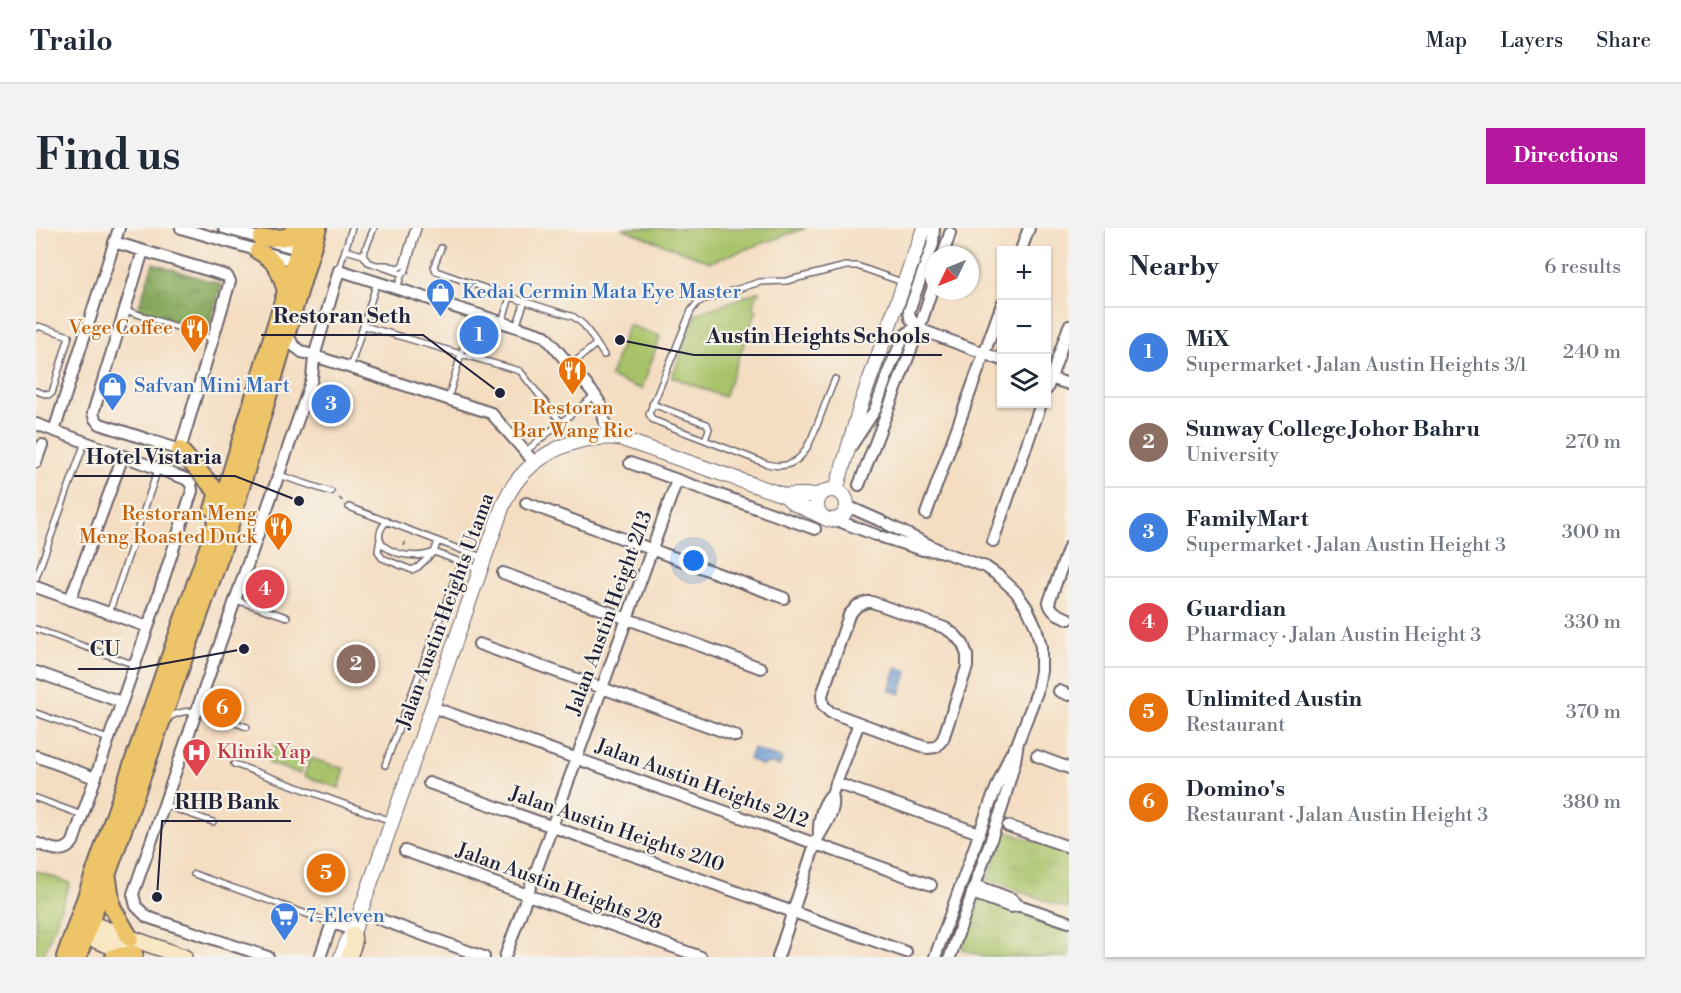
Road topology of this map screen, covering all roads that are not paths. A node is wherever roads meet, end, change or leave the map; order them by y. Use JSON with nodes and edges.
{"nodes":[{"id":1,"x":119,"y":228,"type":"edge"},
{"id":2,"x":182,"y":228,"type":"edge"},
{"id":3,"x":224,"y":228,"type":"edge"},
{"id":4,"x":298,"y":228,"type":"edge"},
{"id":5,"x":304,"y":228,"type":"edge"},
{"id":6,"x":318,"y":228,"type":"edge"},
{"id":7,"x":352,"y":228,"type":"edge"},
{"id":8,"x":374,"y":228,"type":"edge"},
{"id":9,"x":416,"y":228,"type":"edge"},
{"id":10,"x":924,"y":228,"type":"edge"},
{"id":11,"x":934,"y":228,"type":"edge"},
{"id":12,"x":1029,"y":228,"type":"edge"},
{"id":13,"x":950,"y":233,"type":"dead end"},
{"id":14,"x":114,"y":243,"type":"junction"},
{"id":15,"x":259,"y":245,"type":"junction"},
{"id":16,"x":946,"y":246,"type":"edge"},
{"id":17,"x":1022,"y":246,"type":"edge"},
{"id":18,"x":441,"y":248,"type":"dead end"},
{"id":19,"x":345,"y":250,"type":"junction"},
{"id":20,"x":143,"y":251,"type":"junction"},
{"id":21,"x":363,"y":255,"type":"junction"},
{"id":22,"x":303,"y":257,"type":"junction"},
{"id":23,"x":377,"y":266,"type":"junction"},
{"id":24,"x":339,"y":270,"type":"junction"},
{"id":25,"x":402,"y":274,"type":"junction"},
{"id":26,"x":377,"y":282,"type":"junction"},
{"id":27,"x":904,"y":283,"type":"junction"},
{"id":28,"x":397,"y":289,"type":"junction"},
{"id":29,"x":286,"y":292,"type":"junction"},
{"id":30,"x":510,"y":297,"type":"junction"},
{"id":31,"x":929,"y":300,"type":"edge"},
{"id":32,"x":525,"y":301,"type":"junction"},
{"id":33,"x":125,"y":310,"type":"junction"},
{"id":34,"x":473,"y":313,"type":"junction"},
{"id":35,"x":997,"y":318,"type":"edge"},
{"id":36,"x":502,"y":322,"type":"junction"},
{"id":37,"x":364,"y":326,"type":"junction"},
{"id":38,"x":1069,"y":326,"type":"edge"},
{"id":39,"x":516,"y":327,"type":"junction"},
{"id":40,"x":36,"y":328,"type":"edge"},
{"id":41,"x":919,"y":330,"type":"junction"},
{"id":42,"x":288,"y":335,"type":"junction"},
{"id":43,"x":69,"y":336,"type":"junction"},
{"id":44,"x":213,"y":339,"type":"junction"},
{"id":45,"x":83,"y":341,"type":"junction"},
{"id":46,"x":596,"y":344,"type":"junction"},
{"id":47,"x":461,"y":354,"type":"junction"},
{"id":48,"x":984,"y":354,"type":"junction"},
{"id":49,"x":604,"y":355,"type":"dead end"},
{"id":50,"x":314,"y":357,"type":"junction"},
{"id":51,"x":997,"y":358,"type":"edge"},
{"id":52,"x":570,"y":366,"type":"junction"},
{"id":53,"x":350,"y":369,"type":"junction"},
{"id":54,"x":1051,"y":373,"type":"edge"},
{"id":55,"x":835,"y":379,"type":"dead end"},
{"id":56,"x":1051,"y":381,"type":"edge"},
{"id":57,"x":1069,"y":384,"type":"edge"},
{"id":58,"x":36,"y":391,"type":"edge"},
{"id":59,"x":595,"y":395,"type":"junction"},
{"id":60,"x":448,"y":399,"type":"junction"},
{"id":61,"x":652,"y":404,"type":"junction"},
{"id":62,"x":1040,"y":408,"type":"edge"},
{"id":63,"x":561,"y":422,"type":"junction"},
{"id":64,"x":36,"y":424,"type":"edge"},
{"id":65,"x":54,"y":430,"type":"junction"},
{"id":66,"x":608,"y":437,"type":"junction"},
{"id":67,"x":705,"y":440,"type":"junction"},
{"id":68,"x":85,"y":442,"type":"junction"},
{"id":69,"x":42,"y":445,"type":"dead end"},
{"id":70,"x":180,"y":450,"type":"junction"},
{"id":71,"x":526,"y":451,"type":"junction"},
{"id":72,"x":848,"y":451,"type":"junction"},
{"id":73,"x":123,"y":456,"type":"junction"},
{"id":74,"x":36,"y":462,"type":"edge"},
{"id":75,"x":535,"y":463,"type":"junction"},
{"id":76,"x":630,"y":463,"type":"dead end"},
{"id":77,"x":158,"y":469,"type":"junction"},
{"id":78,"x":279,"y":474,"type":"junction"},
{"id":79,"x":677,"y":480,"type":"junction"},
{"id":80,"x":860,"y":485,"type":"dead end"},
{"id":81,"x":836,"y":490,"type":"junction"},
{"id":82,"x":332,"y":492,"type":"dead end"},
{"id":83,"x":820,"y":494,"type":"junction"},
{"id":84,"x":786,"y":496,"type":"junction"},
{"id":85,"x":526,"y":504,"type":"dead end"},
{"id":86,"x":847,"y":506,"type":"junction"},
{"id":87,"x":349,"y":507,"type":"dead end"},
{"id":88,"x":926,"y":514,"type":"dead end"},
{"id":89,"x":821,"y":516,"type":"junction"},
{"id":90,"x":836,"y":520,"type":"junction"},
{"id":91,"x":387,"y":521,"type":"junction"},
{"id":92,"x":815,"y":529,"type":"dead end"},
{"id":93,"x":381,"y":538,"type":"junction"},
{"id":94,"x":211,"y":539,"type":"junction"},
{"id":95,"x":438,"y":541,"type":"junction"},
{"id":96,"x":993,"y":541,"type":"dead end"},
{"id":97,"x":1069,"y":548,"type":"edge"},
{"id":98,"x":652,"y":550,"type":"junction"},
{"id":99,"x":434,"y":552,"type":"junction"},
{"id":100,"x":943,"y":552,"type":"junction"},
{"id":101,"x":460,"y":562,"type":"junction"},
{"id":102,"x":483,"y":563,"type":"junction"},
{"id":103,"x":503,"y":573,"type":"dead end"},
{"id":104,"x":36,"y":587,"type":"edge"},
{"id":105,"x":784,"y":598,"type":"dead end"},
{"id":106,"x":70,"y":600,"type":"junction"},
{"id":107,"x":236,"y":600,"type":"junction"},
{"id":108,"x":109,"y":613,"type":"junction"},
{"id":109,"x":287,"y":617,"type":"dead end"},
{"id":110,"x":627,"y":619,"type":"junction"},
{"id":111,"x":1069,"y":619,"type":"edge"},
{"id":112,"x":148,"y":627,"type":"junction"},
{"id":113,"x":36,"y":629,"type":"edge"},
{"id":114,"x":479,"y":644,"type":"dead end"},
{"id":115,"x":135,"y":665,"type":"junction"},
{"id":116,"x":761,"y":668,"type":"dead end"},
{"id":117,"x":36,"y":672,"type":"edge"},
{"id":118,"x":603,"y":688,"type":"junction"},
{"id":119,"x":121,"y":702,"type":"junction"},
{"id":120,"x":432,"y":707,"type":"junction"},
{"id":121,"x":197,"y":710,"type":"junction"},
{"id":122,"x":36,"y":713,"type":"edge"},
{"id":123,"x":161,"y":723,"type":"junction"},
{"id":124,"x":859,"y":723,"type":"junction"},
{"id":125,"x":247,"y":727,"type":"dead end"},
{"id":126,"x":736,"y":736,"type":"dead end"},
{"id":127,"x":108,"y":739,"type":"junction"},
{"id":128,"x":1018,"y":742,"type":"junction"},
{"id":129,"x":36,"y":756,"type":"edge"},
{"id":130,"x":1037,"y":756,"type":"dead end"},
{"id":131,"x":578,"y":758,"type":"junction"},
{"id":132,"x":234,"y":764,"type":"dead end"},
{"id":133,"x":386,"y":765,"type":"dead end"},
{"id":134,"x":1069,"y":768,"type":"edge"},
{"id":135,"x":95,"y":778,"type":"junction"},
{"id":136,"x":429,"y":783,"type":"dead end"},
{"id":137,"x":836,"y":783,"type":"junction"},
{"id":138,"x":1008,"y":786,"type":"junction"},
{"id":139,"x":36,"y":798,"type":"edge"},
{"id":140,"x":164,"y":804,"type":"junction"},
{"id":141,"x":82,"y":815,"type":"junction"},
{"id":142,"x":392,"y":821,"type":"junction"},
{"id":143,"x":213,"y":822,"type":"dead end"},
{"id":144,"x":1008,"y":826,"type":"dead end"},
{"id":145,"x":552,"y":827,"type":"junction"},
{"id":146,"x":979,"y":833,"type":"junction"},
{"id":147,"x":817,"y":839,"type":"junction"},
{"id":148,"x":36,"y":843,"type":"edge"},
{"id":149,"x":1069,"y":847,"type":"edge"},
{"id":150,"x":973,"y":849,"type":"junction"},
{"id":151,"x":405,"y":851,"type":"dead end"},
{"id":152,"x":979,"y":872,"type":"junction"},
{"id":153,"x":194,"y":874,"type":"dead end"},
{"id":154,"x":108,"y":875,"type":"junction"},
{"id":155,"x":931,"y":885,"type":"dead end"},
{"id":156,"x":973,"y":889,"type":"junction"},
{"id":157,"x":528,"y":895,"type":"junction"},
{"id":158,"x":793,"y":912,"type":"junction"},
{"id":159,"x":379,"y":920,"type":"dead end"},
{"id":160,"x":1069,"y":922,"type":"edge"},
{"id":161,"x":332,"y":923,"type":"junction"},
{"id":162,"x":81,"y":928,"type":"junction"},
{"id":163,"x":353,"y":932,"type":"junction"},
{"id":164,"x":135,"y":950,"type":"edge"},
{"id":165,"x":906,"y":952,"type":"dead end"},
{"id":166,"x":935,"y":956,"type":"edge"},
{"id":167,"x":65,"y":957,"type":"edge"},
{"id":168,"x":78,"y":957,"type":"edge"},
{"id":169,"x":114,"y":957,"type":"edge"},
{"id":170,"x":184,"y":957,"type":"edge"},
{"id":171,"x":268,"y":957,"type":"edge"},
{"id":172,"x":320,"y":957,"type":"edge"},
{"id":173,"x":341,"y":957,"type":"edge"},
{"id":174,"x":349,"y":957,"type":"edge"},
{"id":175,"x":484,"y":957,"type":"edge"},
{"id":176,"x":505,"y":957,"type":"edge"},
{"id":177,"x":701,"y":957,"type":"edge"},
{"id":178,"x":778,"y":957,"type":"edge"},
{"id":179,"x":950,"y":957,"type":"edge"}],
"edges":[{"from":1,"to":14,"type":"street"},
{"from":2,"to":15,"type":"street"},
{"from":3,"to":15,"type":"street"},
{"from":4,"to":15,"type":"main road"},
{"from":5,"to":22,"type":"main road"},
{"from":6,"to":22,"type":"main road"},
{"from":7,"to":19,"type":"lane"},
{"from":8,"to":21,"type":"lane"},
{"from":9,"to":23,"type":"lane"},
{"from":9,"to":25,"type":"lane"},
{"from":10,"to":27,"type":"street"},
{"from":11,"to":41,"type":"street"},
{"from":12,"to":17,"type":"street"},
{"from":13,"to":16,"type":"street"},
{"from":14,"to":20,"type":"street"},
{"from":14,"to":45,"type":"street"},
{"from":15,"to":22,"type":"street"},
{"from":15,"to":29,"type":"main road"},
{"from":18,"to":30,"type":"lane"},
{"from":19,"to":21,"type":"lane"},
{"from":19,"to":24,"type":"lane"},
{"from":20,"to":33,"type":"street"},
{"from":20,"to":44,"type":"street"},
{"from":21,"to":23,"type":"lane"},
{"from":22,"to":29,"type":"main road"},
{"from":22,"to":42,"type":"main road"},
{"from":23,"to":25,"type":"lane"},
{"from":24,"to":26,"type":"street"},
{"from":24,"to":50,"type":"street"},
{"from":25,"to":28,"type":"lane"},
{"from":26,"to":28,"type":"street"},
{"from":26,"to":37,"type":"lane"},
{"from":27,"to":61,"type":"lane"},
{"from":27,"to":72,"type":"street"},
{"from":28,"to":34,"type":"street"},
{"from":29,"to":94,"type":"main road"},
{"from":30,"to":32,"type":"lane"},
{"from":30,"to":36,"type":"lane"},
{"from":31,"to":41,"type":"street"},
{"from":32,"to":39,"type":"lane"},
{"from":32,"to":46,"type":"lane"},
{"from":33,"to":44,"type":"lane"},
{"from":33,"to":70,"type":"street"},
{"from":34,"to":36,"type":"street"},
{"from":34,"to":47,"type":"lane"},
{"from":35,"to":48,"type":"street"},
{"from":36,"to":39,"type":"street"},
{"from":37,"to":47,"type":"lane"},
{"from":37,"to":53,"type":"lane"},
{"from":38,"to":54,"type":"street"},
{"from":39,"to":52,"type":"street"},
{"from":40,"to":43,"type":"lane"},
{"from":41,"to":48,"type":"street"},
{"from":41,"to":72,"type":"street"},
{"from":41,"to":80,"type":"street"},
{"from":42,"to":50,"type":"street"},
{"from":42,"to":123,"type":"main road"},
{"from":43,"to":45,"type":"lane"},
{"from":43,"to":58,"type":"lane"},
{"from":44,"to":70,"type":"street"},
{"from":45,"to":65,"type":"street"},
{"from":46,"to":49,"type":"lane"},
{"from":46,"to":52,"type":"lane"},
{"from":47,"to":60,"type":"lane"},
{"from":47,"to":63,"type":"lane"},
{"from":48,"to":51,"type":"street"},
{"from":48,"to":88,"type":"street"},
{"from":50,"to":53,"type":"street"},
{"from":50,"to":78,"type":"street"},
{"from":52,"to":59,"type":"street"},
{"from":53,"to":60,"type":"street"},
{"from":55,"to":67,"type":"lane"},
{"from":56,"to":57,"type":"street"},
{"from":59,"to":63,"type":"lane"},
{"from":59,"to":66,"type":"street"},
{"from":60,"to":71,"type":"street"},
{"from":61,"to":67,"type":"lane"},
{"from":61,"to":67,"type":"lane"},
{"from":62,"to":96,"type":"street"},
{"from":63,"to":71,"type":"lane"},
{"from":64,"to":65,"type":"street"},
{"from":65,"to":68,"type":"street"},
{"from":66,"to":75,"type":"street","name":"Jalan Austin Heights Utama"},
{"from":66,"to":84,"type":"street","name":"Jalan Austin Heights Utama"},
{"from":68,"to":73,"type":"street"},
{"from":68,"to":104,"type":"lane"},
{"from":69,"to":74,"type":"street"},
{"from":70,"to":94,"type":"main road"},
{"from":71,"to":75,"type":"street"},
{"from":72,"to":81,"type":"street"},
{"from":73,"to":77,"type":"street"},
{"from":73,"to":106,"type":"street"},
{"from":75,"to":102,"type":"street","name":"Jalan Austin Heights Utama"},
{"from":76,"to":79,"type":"street"},
{"from":77,"to":108,"type":"lane"},
{"from":77,"to":112,"type":"street"},
{"from":78,"to":82,"type":"lane"},
{"from":78,"to":107,"type":"street"},
{"from":79,"to":92,"type":"street"},
{"from":79,"to":98,"type":"street","name":"Jalan Austin Height 2/13"},
{"from":81,"to":83,"type":"street"},
{"from":81,"to":86,"type":"street"},
{"from":83,"to":84,"type":"street","name":"Jalan Austin Heights Utama"},
{"from":83,"to":89,"type":"street"},
{"from":84,"to":89,"type":"street","name":"Jalan Austin Heights Utama"},
{"from":85,"to":98,"type":"street"},
{"from":86,"to":90,"type":"street"},
{"from":86,"to":100,"type":"street"},
{"from":87,"to":91,"type":"lane"},
{"from":89,"to":90,"type":"street"},
{"from":90,"to":100,"type":"street"},
{"from":91,"to":93,"type":"lane"},
{"from":91,"to":95,"type":"lane"},
{"from":93,"to":99,"type":"lane"},
{"from":93,"to":99,"type":"lane"},
{"from":94,"to":162,"type":"main road"},
{"from":95,"to":99,"type":"lane"},
{"from":95,"to":102,"type":"lane"},
{"from":97,"to":111,"type":"street"},
{"from":98,"to":105,"type":"street"},
{"from":98,"to":110,"type":"street","name":"Jalan Austin Height 2/13"},
{"from":99,"to":101,"type":"lane"},
{"from":100,"to":128,"type":"street"},
{"from":101,"to":102,"type":"lane"},
{"from":101,"to":133,"type":"lane"},
{"from":102,"to":120,"type":"street","name":"Jalan Austin Heights Utama"},
{"from":103,"to":110,"type":"street"},
{"from":104,"to":106,"type":"street"},
{"from":106,"to":108,"type":"street"},
{"from":107,"to":109,"type":"lane"},
{"from":107,"to":121,"type":"street"},
{"from":108,"to":112,"type":"street"},
{"from":110,"to":116,"type":"street"},
{"from":110,"to":118,"type":"street","name":"Jalan Austin Height 2/13"},
{"from":112,"to":115,"type":"street"},
{"from":113,"to":115,"type":"lane"},
{"from":114,"to":118,"type":"street"},
{"from":115,"to":119,"type":"street"},
{"from":117,"to":119,"type":"street"},
{"from":118,"to":126,"type":"street"},
{"from":118,"to":131,"type":"street","name":"Jalan Austin Height 2/13"},
{"from":119,"to":127,"type":"street"},
{"from":120,"to":131,"type":"street","name":"Jalan Austin Heights 2/12"},
{"from":120,"to":142,"type":"street","name":"Jalan Austin Heights Utama"},
{"from":121,"to":123,"type":"lane"},
{"from":121,"to":125,"type":"lane"},
{"from":121,"to":140,"type":"street"},
{"from":122,"to":127,"type":"lane"},
{"from":123,"to":154,"type":"main road"},
{"from":124,"to":124,"type":"street"},
{"from":124,"to":137,"type":"street"},
{"from":127,"to":135,"type":"street"},
{"from":128,"to":138,"type":"street"},
{"from":128,"to":146,"type":"street"},
{"from":129,"to":135,"type":"street"},
{"from":130,"to":134,"type":"street"},
{"from":131,"to":145,"type":"street","name":"Jalan Austin Height 2/13"},
{"from":131,"to":147,"type":"street","name":"Jalan Austin Heights 2/12"},
{"from":132,"to":142,"type":"lane"},
{"from":135,"to":141,"type":"street"},
{"from":136,"to":145,"type":"street","name":"Jalan Austin Heights 2/10"},
{"from":137,"to":146,"type":"street"},
{"from":137,"to":147,"type":"street"},
{"from":138,"to":146,"type":"street"},
{"from":138,"to":152,"type":"street"},
{"from":139,"to":141,"type":"lane"},
{"from":140,"to":143,"type":"lane"},
{"from":140,"to":171,"type":"street"},
{"from":141,"to":148,"type":"street"},
{"from":142,"to":163,"type":"street","name":"Jalan Austin Heights Utama"},
{"from":144,"to":149,"type":"street"},
{"from":145,"to":157,"type":"street","name":"Jalan Austin Height 2/13"},
{"from":145,"to":158,"type":"street","name":"Jalan Austin Heights 2/10"},
{"from":146,"to":150,"type":"street"},
{"from":146,"to":152,"type":"street"},
{"from":147,"to":155,"type":"street","name":"Jalan Austin Heights 2/12"},
{"from":147,"to":158,"type":"street"},
{"from":150,"to":156,"type":"street"},
{"from":150,"to":166,"type":"street"},
{"from":151,"to":157,"type":"street","name":"Jalan Austin Heights 2/8"},
{"from":152,"to":156,"type":"street"},
{"from":153,"to":161,"type":"lane"},
{"from":154,"to":162,"type":"main road"},
{"from":154,"to":164,"type":"main road"},
{"from":156,"to":160,"type":"street"},
{"from":156,"to":166,"type":"street"},
{"from":156,"to":179,"type":"street"},
{"from":157,"to":176,"type":"street","name":"Jalan Austin Height 2/13"},
{"from":157,"to":177,"type":"street","name":"Jalan Austin Heights 2/8"},
{"from":158,"to":165,"type":"street","name":"Jalan Austin Heights 2/10"},
{"from":158,"to":178,"type":"street"},
{"from":159,"to":175,"type":"street"},
{"from":161,"to":163,"type":"street"},
{"from":161,"to":172,"type":"street"},
{"from":162,"to":164,"type":"main road"},
{"from":162,"to":167,"type":"main road"},
{"from":162,"to":168,"type":"main road"},
{"from":163,"to":173,"type":"street","name":"Jalan Austin Heights Utama"},
{"from":163,"to":174,"type":"main road"},
{"from":164,"to":169,"type":"main road"},
{"from":164,"to":170,"type":"main road"}]}
